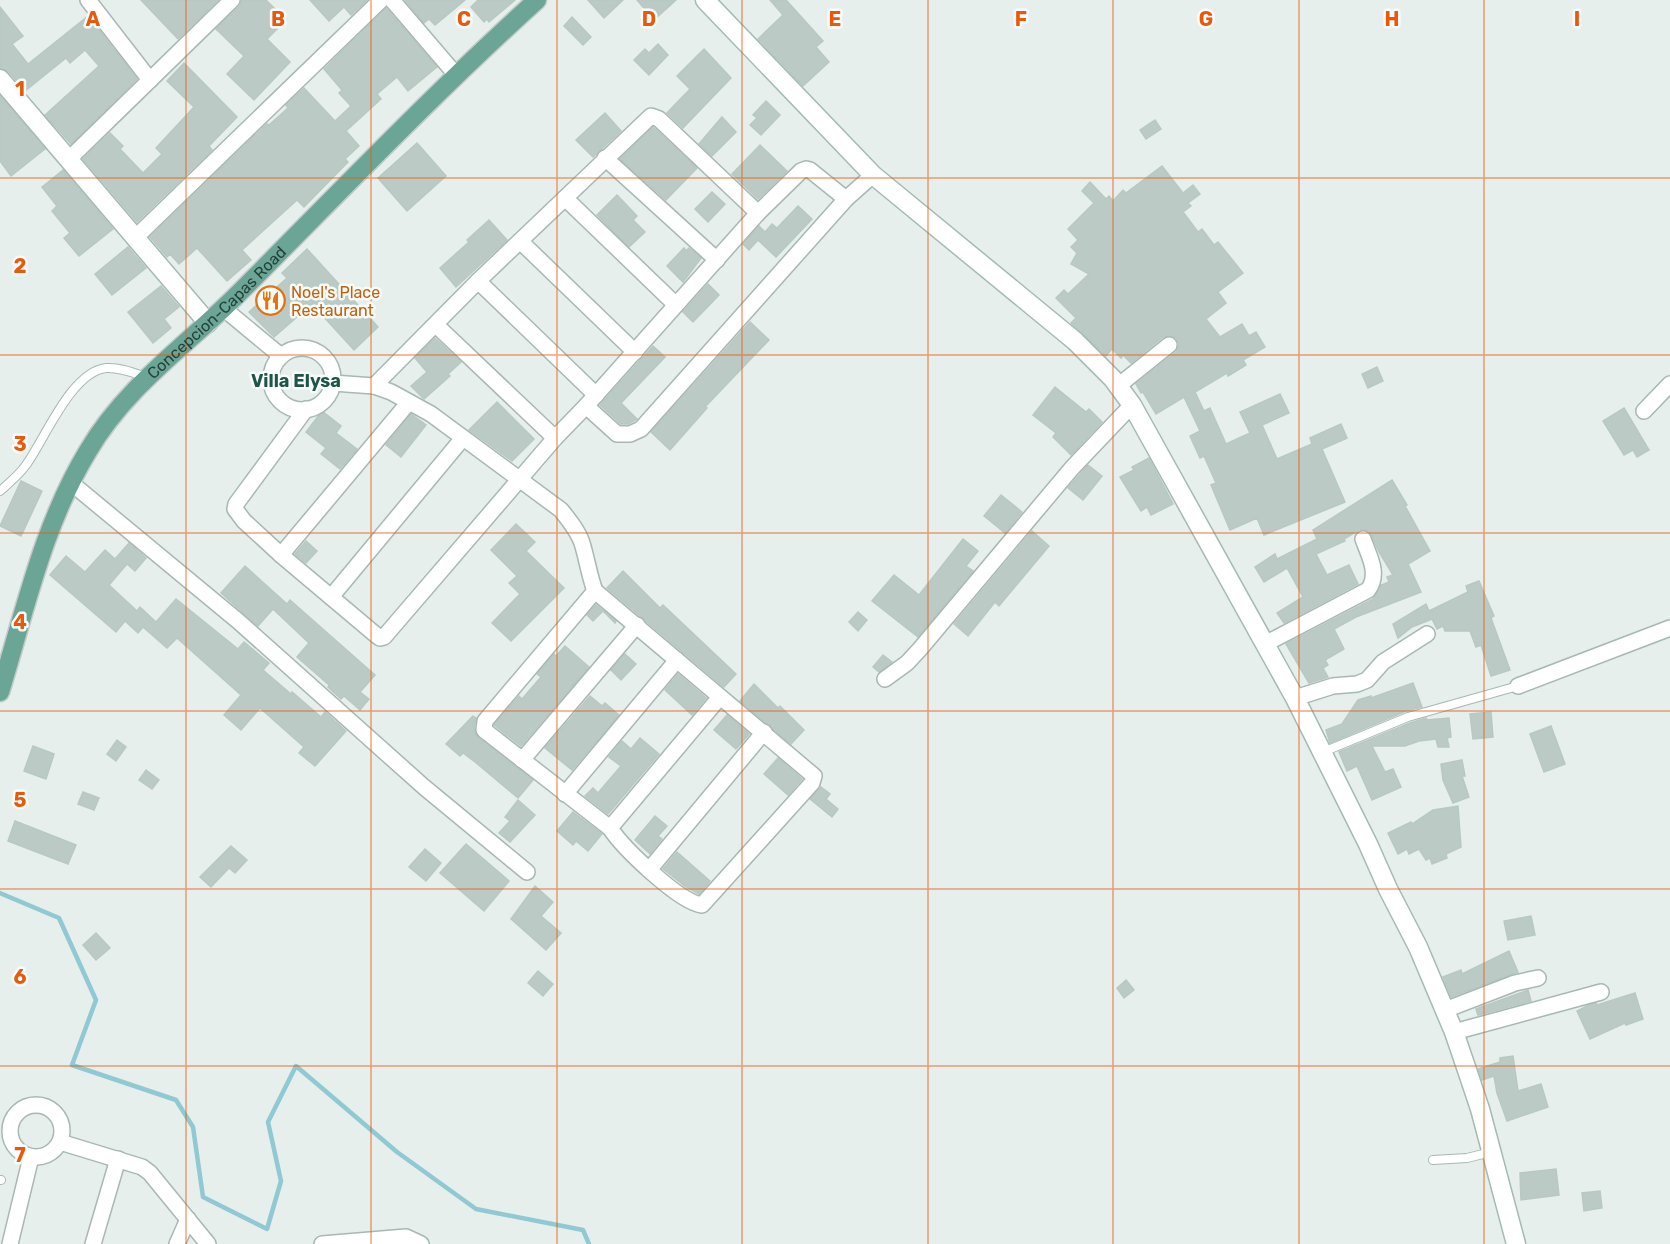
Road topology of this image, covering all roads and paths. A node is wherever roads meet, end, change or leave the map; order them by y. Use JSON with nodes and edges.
{"nodes":[{"id":1,"x":88,"y":0,"type":"edge"},
{"id":2,"x":231,"y":0,"type":"edge"},
{"id":3,"x":381,"y":0,"type":"edge"},
{"id":4,"x":392,"y":0,"type":"edge"},
{"id":5,"x":705,"y":0,"type":"edge"},
{"id":6,"x":534,"y":1,"type":"edge"},
{"id":7,"x":457,"y":75,"type":"junction"},
{"id":8,"x":0,"y":79,"type":"edge"},
{"id":9,"x":150,"y":80,"type":"junction"},
{"id":10,"x":605,"y":158,"type":"junction"},
{"id":11,"x":69,"y":159,"type":"junction"},
{"id":12,"x":873,"y":175,"type":"junction"},
{"id":13,"x":565,"y":198,"type":"junction"},
{"id":14,"x":846,"y":199,"type":"junction"},
{"id":15,"x":758,"y":213,"type":"junction"},
{"id":16,"x":136,"y":237,"type":"junction"},
{"id":17,"x":520,"y":241,"type":"junction"},
{"id":18,"x":717,"y":260,"type":"junction"},
{"id":19,"x":478,"y":281,"type":"junction"},
{"id":20,"x":676,"y":304,"type":"junction"},
{"id":21,"x":223,"y":308,"type":"junction"},
{"id":22,"x":208,"y":323,"type":"junction"},
{"id":23,"x":436,"y":325,"type":"junction"},
{"id":24,"x":1169,"y":345,"type":"dead end"},
{"id":25,"x":635,"y":352,"type":"junction"},
{"id":26,"x":281,"y":356,"type":"junction"},
{"id":27,"x":148,"y":377,"type":"junction"},
{"id":28,"x":333,"y":383,"type":"junction"},
{"id":29,"x":1670,"y":384,"type":"edge"},
{"id":30,"x":374,"y":386,"type":"junction"},
{"id":31,"x":1118,"y":386,"type":"junction"},
{"id":32,"x":591,"y":400,"type":"junction"},
{"id":33,"x":409,"y":402,"type":"junction"},
{"id":34,"x":1132,"y":405,"type":"junction"},
{"id":35,"x":306,"y":409,"type":"junction"},
{"id":36,"x":1644,"y":411,"type":"dead end"},
{"id":37,"x":463,"y":438,"type":"junction"},
{"id":38,"x":555,"y":438,"type":"junction"},
{"id":39,"x":519,"y":480,"type":"junction"},
{"id":40,"x":70,"y":482,"type":"junction"},
{"id":41,"x":0,"y":491,"type":"edge"},
{"id":42,"x":1363,"y":539,"type":"dead end"},
{"id":43,"x":281,"y":555,"type":"junction"},
{"id":44,"x":595,"y":591,"type":"junction"},
{"id":45,"x":331,"y":597,"type":"junction"},
{"id":46,"x":637,"y":625,"type":"junction"},
{"id":47,"x":1670,"y":628,"type":"edge"},
{"id":48,"x":1427,"y":634,"type":"dead end"},
{"id":49,"x":1265,"y":644,"type":"junction"},
{"id":50,"x":677,"y":660,"type":"junction"},
{"id":51,"x":885,"y":679,"type":"dead end"},
{"id":52,"x":1518,"y":686,"type":"joint"},
{"id":53,"x":0,"y":692,"type":"edge"},
{"id":54,"x":720,"y":697,"type":"junction"},
{"id":55,"x":1295,"y":698,"type":"junction"},
{"id":56,"x":764,"y":732,"type":"junction"},
{"id":57,"x":1323,"y":752,"type":"junction"},
{"id":58,"x":522,"y":760,"type":"junction"},
{"id":59,"x":565,"y":794,"type":"junction"},
{"id":60,"x":610,"y":828,"type":"junction"},
{"id":61,"x":649,"y":870,"type":"junction"},
{"id":62,"x":527,"y":872,"type":"dead end"},
{"id":63,"x":1538,"y":978,"type":"dead end"},
{"id":64,"x":1601,"y":992,"type":"dead end"},
{"id":65,"x":1445,"y":1010,"type":"junction"},
{"id":66,"x":1454,"y":1032,"type":"junction"},
{"id":67,"x":6,"y":1121,"type":"edge"},
{"id":68,"x":60,"y":1142,"type":"junction"},
{"id":69,"x":1492,"y":1151,"type":"junction"},
{"id":70,"x":31,"y":1157,"type":"junction"},
{"id":71,"x":118,"y":1160,"type":"junction"},
{"id":72,"x":1433,"y":1160,"type":"dead end"},
{"id":73,"x":188,"y":1219,"type":"junction"},
{"id":74,"x":388,"y":1241,"type":"edge"},
{"id":75,"x":10,"y":1244,"type":"edge"},
{"id":76,"x":93,"y":1244,"type":"edge"},
{"id":77,"x":177,"y":1244,"type":"edge"},
{"id":78,"x":208,"y":1244,"type":"edge"},
{"id":79,"x":322,"y":1244,"type":"edge"},
{"id":80,"x":422,"y":1244,"type":"edge"},
{"id":81,"x":1516,"y":1244,"type":"edge"}],
"edges":[{"from":1,"to":9,"type":"street"},
{"from":2,"to":9,"type":"street"},
{"from":3,"to":16,"type":"street"},
{"from":4,"to":7,"type":"street"},
{"from":5,"to":12,"type":"street"},
{"from":6,"to":7,"type":"main road","name":"Concepcion-Capas Road"},
{"from":7,"to":21,"type":"main road","name":"Concepcion-Capas Road"},
{"from":8,"to":11,"type":"street"},
{"from":9,"to":11,"type":"street"},
{"from":10,"to":13,"type":"street"},
{"from":10,"to":15,"type":"street"},
{"from":10,"to":18,"type":"street"},
{"from":11,"to":16,"type":"street"},
{"from":12,"to":14,"type":"street"},
{"from":12,"to":31,"type":"street"},
{"from":13,"to":17,"type":"street"},
{"from":13,"to":20,"type":"street"},
{"from":14,"to":15,"type":"street"},
{"from":14,"to":32,"type":"street"},
{"from":15,"to":18,"type":"street"},
{"from":16,"to":22,"type":"street"},
{"from":17,"to":19,"type":"street"},
{"from":17,"to":25,"type":"street"},
{"from":18,"to":20,"type":"street"},
{"from":19,"to":23,"type":"street"},
{"from":19,"to":32,"type":"street"},
{"from":20,"to":25,"type":"street"},
{"from":21,"to":22,"type":"main road","name":"Concepcion-Capas Road"},
{"from":21,"to":26,"type":"street"},
{"from":22,"to":27,"type":"main road","name":"Concepcion-Capas Road"},
{"from":23,"to":30,"type":"street"},
{"from":23,"to":38,"type":"street"},
{"from":24,"to":31,"type":"street"},
{"from":25,"to":32,"type":"street"},
{"from":26,"to":28,"type":"street"},
{"from":26,"to":35,"type":"street"},
{"from":27,"to":40,"type":"main road","name":"Concepcion-Capas Road"},
{"from":27,"to":41,"type":"lane"},
{"from":28,"to":30,"type":"street"},
{"from":28,"to":35,"type":"street"},
{"from":29,"to":36,"type":"street"},
{"from":30,"to":33,"type":"street"},
{"from":31,"to":34,"type":"street"},
{"from":32,"to":38,"type":"street"},
{"from":33,"to":37,"type":"street"},
{"from":33,"to":43,"type":"street"},
{"from":34,"to":49,"type":"street"},
{"from":34,"to":51,"type":"street"},
{"from":35,"to":43,"type":"street"},
{"from":37,"to":39,"type":"street"},
{"from":37,"to":45,"type":"street"},
{"from":38,"to":39,"type":"street"},
{"from":39,"to":44,"type":"street"},
{"from":39,"to":45,"type":"street"},
{"from":40,"to":53,"type":"main road","name":"Concepcion-Capas Road"},
{"from":40,"to":62,"type":"street"},
{"from":42,"to":49,"type":"street"},
{"from":43,"to":45,"type":"street"},
{"from":44,"to":46,"type":"street"},
{"from":44,"to":58,"type":"street"},
{"from":46,"to":50,"type":"street"},
{"from":46,"to":58,"type":"street"},
{"from":47,"to":52,"type":"street"},
{"from":48,"to":55,"type":"street"},
{"from":49,"to":55,"type":"street"},
{"from":50,"to":54,"type":"street"},
{"from":50,"to":59,"type":"street"},
{"from":52,"to":57,"type":"lane"},
{"from":54,"to":56,"type":"street"},
{"from":54,"to":60,"type":"street"},
{"from":55,"to":57,"type":"street"},
{"from":56,"to":61,"type":"street"},
{"from":56,"to":61,"type":"street"},
{"from":57,"to":65,"type":"street"},
{"from":58,"to":59,"type":"street"},
{"from":59,"to":60,"type":"street"},
{"from":60,"to":61,"type":"street"},
{"from":63,"to":65,"type":"street"},
{"from":64,"to":66,"type":"street"},
{"from":65,"to":66,"type":"street"},
{"from":66,"to":69,"type":"street"},
{"from":67,"to":68,"type":"street"},
{"from":67,"to":70,"type":"street"},
{"from":68,"to":70,"type":"street"},
{"from":68,"to":71,"type":"street"},
{"from":69,"to":72,"type":"lane"},
{"from":69,"to":81,"type":"street"},
{"from":70,"to":75,"type":"street"},
{"from":71,"to":73,"type":"street"},
{"from":71,"to":76,"type":"street"},
{"from":73,"to":77,"type":"street"},
{"from":73,"to":78,"type":"street"},
{"from":74,"to":79,"type":"street"},
{"from":74,"to":80,"type":"street"}]}
